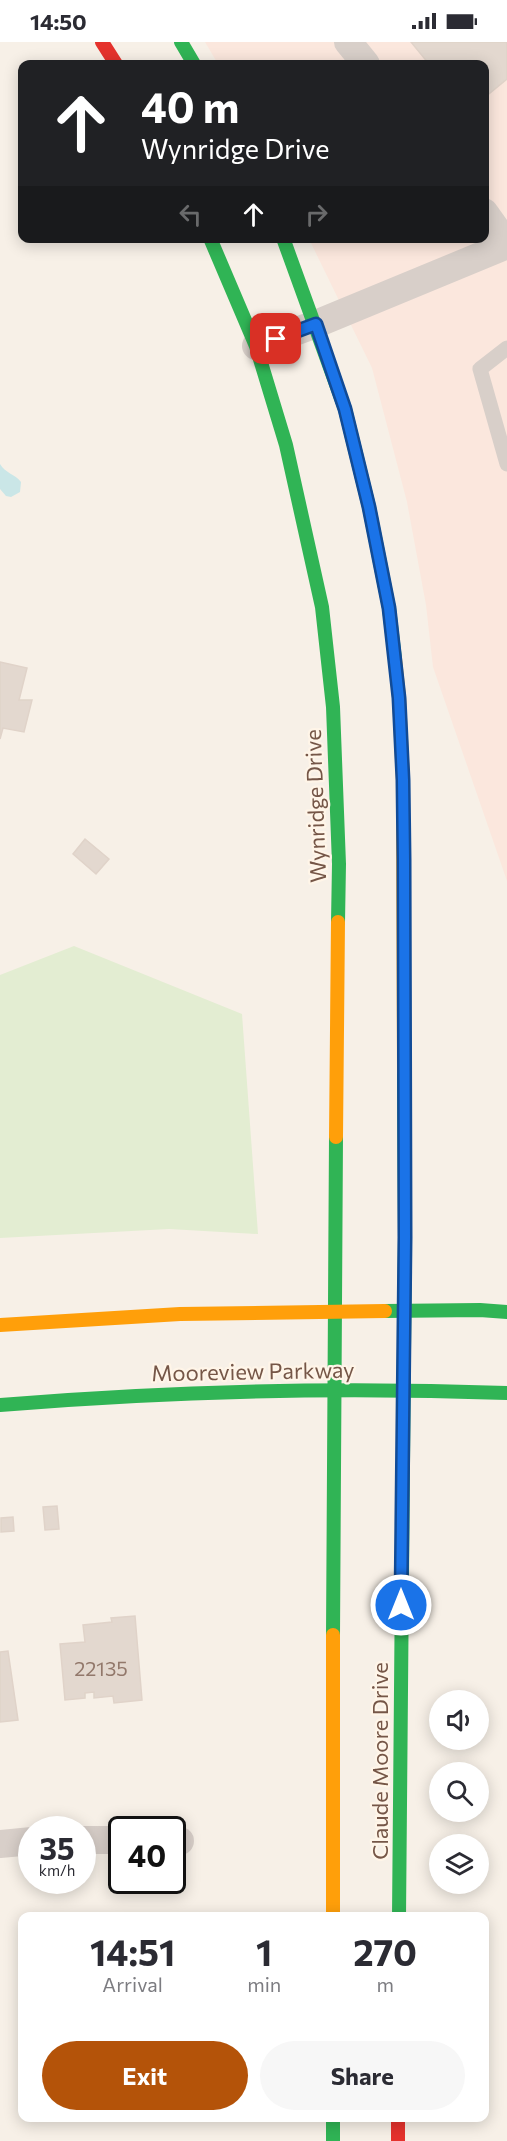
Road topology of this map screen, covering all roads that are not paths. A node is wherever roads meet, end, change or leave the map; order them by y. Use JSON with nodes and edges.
{"nodes":[{"id":1,"x":102,"y":42,"type":"edge"},
{"id":2,"x":181,"y":42,"type":"edge"},
{"id":3,"x":348,"y":42,"type":"edge"},
{"id":4,"x":114,"y":60,"type":"edge"},
{"id":5,"x":192,"y":60,"type":"edge"},
{"id":6,"x":363,"y":60,"type":"edge"},
{"id":7,"x":489,"y":219,"type":"edge"},
{"id":8,"x":212,"y":243,"type":"edge"},
{"id":9,"x":285,"y":243,"type":"edge"},
{"id":10,"x":507,"y":244,"type":"edge"},
{"id":11,"x":316,"y":324,"type":"junction"},
{"id":12,"x":256,"y":346,"type":"junction"},
{"id":13,"x":507,"y":348,"type":"edge"},
{"id":14,"x":507,"y":464,"type":"edge"},
{"id":15,"x":334,"y":1310,"type":"junction"},
{"id":16,"x":404,"y":1311,"type":"junction"},
{"id":17,"x":507,"y":1312,"type":"edge"},
{"id":18,"x":0,"y":1325,"type":"edge"},
{"id":19,"x":402,"y":1389,"type":"junction"},
{"id":20,"x":334,"y":1390,"type":"junction"},
{"id":21,"x":507,"y":1393,"type":"edge"},
{"id":22,"x":0,"y":1405,"type":"edge"},
{"id":23,"x":18,"y":1842,"type":"edge"},
{"id":24,"x":0,"y":1844,"type":"edge"},
{"id":25,"x":333,"y":1912,"type":"edge"},
{"id":26,"x":399,"y":1912,"type":"edge"},
{"id":27,"x":333,"y":2122,"type":"edge"},
{"id":28,"x":398,"y":2122,"type":"edge"},
{"id":29,"x":333,"y":2141,"type":"edge"},
{"id":30,"x":398,"y":2141,"type":"edge"}],
"edges":[{"from":1,"to":4,"type":"street"},
{"from":2,"to":5,"type":"street"},
{"from":3,"to":6,"type":"street"},
{"from":7,"to":10,"type":"street"},
{"from":8,"to":12,"type":"street","name":"Wynridge Drive"},
{"from":9,"to":11,"type":"street"},
{"from":10,"to":11,"type":"street"},
{"from":11,"to":12,"type":"street"},
{"from":11,"to":16,"type":"street"},
{"from":12,"to":15,"type":"street","name":"Wynridge Drive"},
{"from":13,"to":14,"type":"lane"},
{"from":15,"to":16,"type":"street"},
{"from":15,"to":18,"type":"street"},
{"from":15,"to":20,"type":"street","name":"Wynridge Drive"},
{"from":16,"to":17,"type":"street"},
{"from":16,"to":19,"type":"street"},
{"from":19,"to":20,"type":"street","name":"Mooreview Parkway"},
{"from":19,"to":21,"type":"street","name":"Mooreview Parkway"},
{"from":19,"to":26,"type":"street","name":"Claude Moore Drive"},
{"from":20,"to":22,"type":"street","name":"Mooreview Parkway"},
{"from":20,"to":25,"type":"street","name":"Claude Moore Drive"},
{"from":23,"to":24,"type":"street"},
{"from":27,"to":29,"type":"street"},
{"from":28,"to":30,"type":"street"}]}
